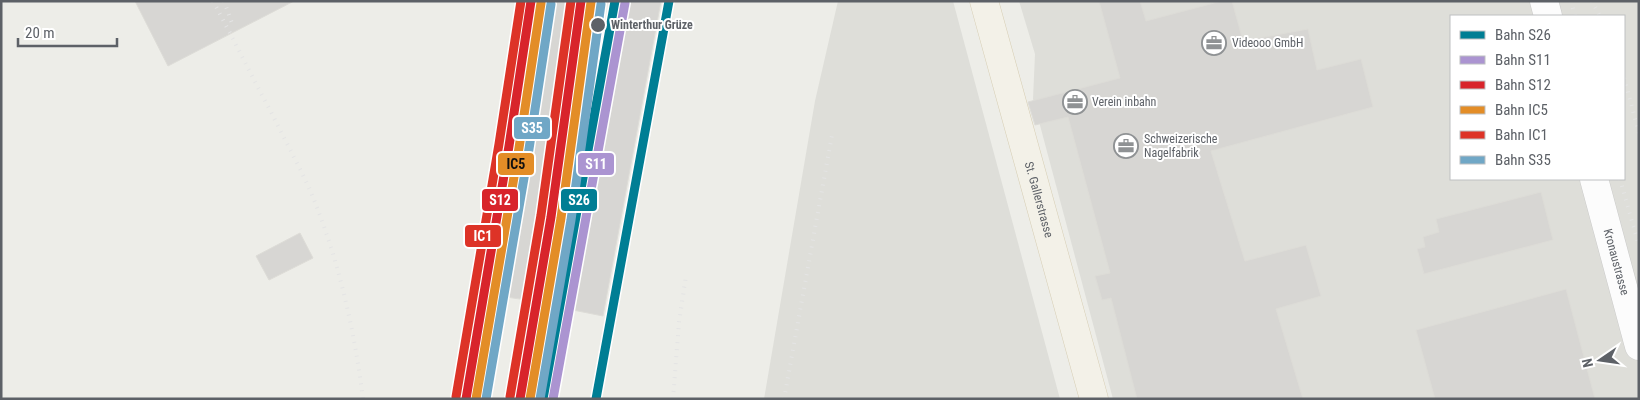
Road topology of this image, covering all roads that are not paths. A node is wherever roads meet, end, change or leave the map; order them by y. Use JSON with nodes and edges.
{"nodes":[{"id":1,"x":984,"y":1,"type":"edge"},
{"id":2,"x":1544,"y":1,"type":"edge"},
{"id":3,"x":1548,"y":15,"type":"edge"},
{"id":4,"x":1594,"y":180,"type":"edge"},
{"id":5,"x":1639,"y":346,"type":"edge"},
{"id":6,"x":1094,"y":399,"type":"edge"}],
"edges":[{"from":1,"to":6,"type":"main road","name":"St. Gallerstrasse"},
{"from":2,"to":3,"type":"street"},
{"from":4,"to":5,"type":"street","name":"Kronaustrasse"}]}
